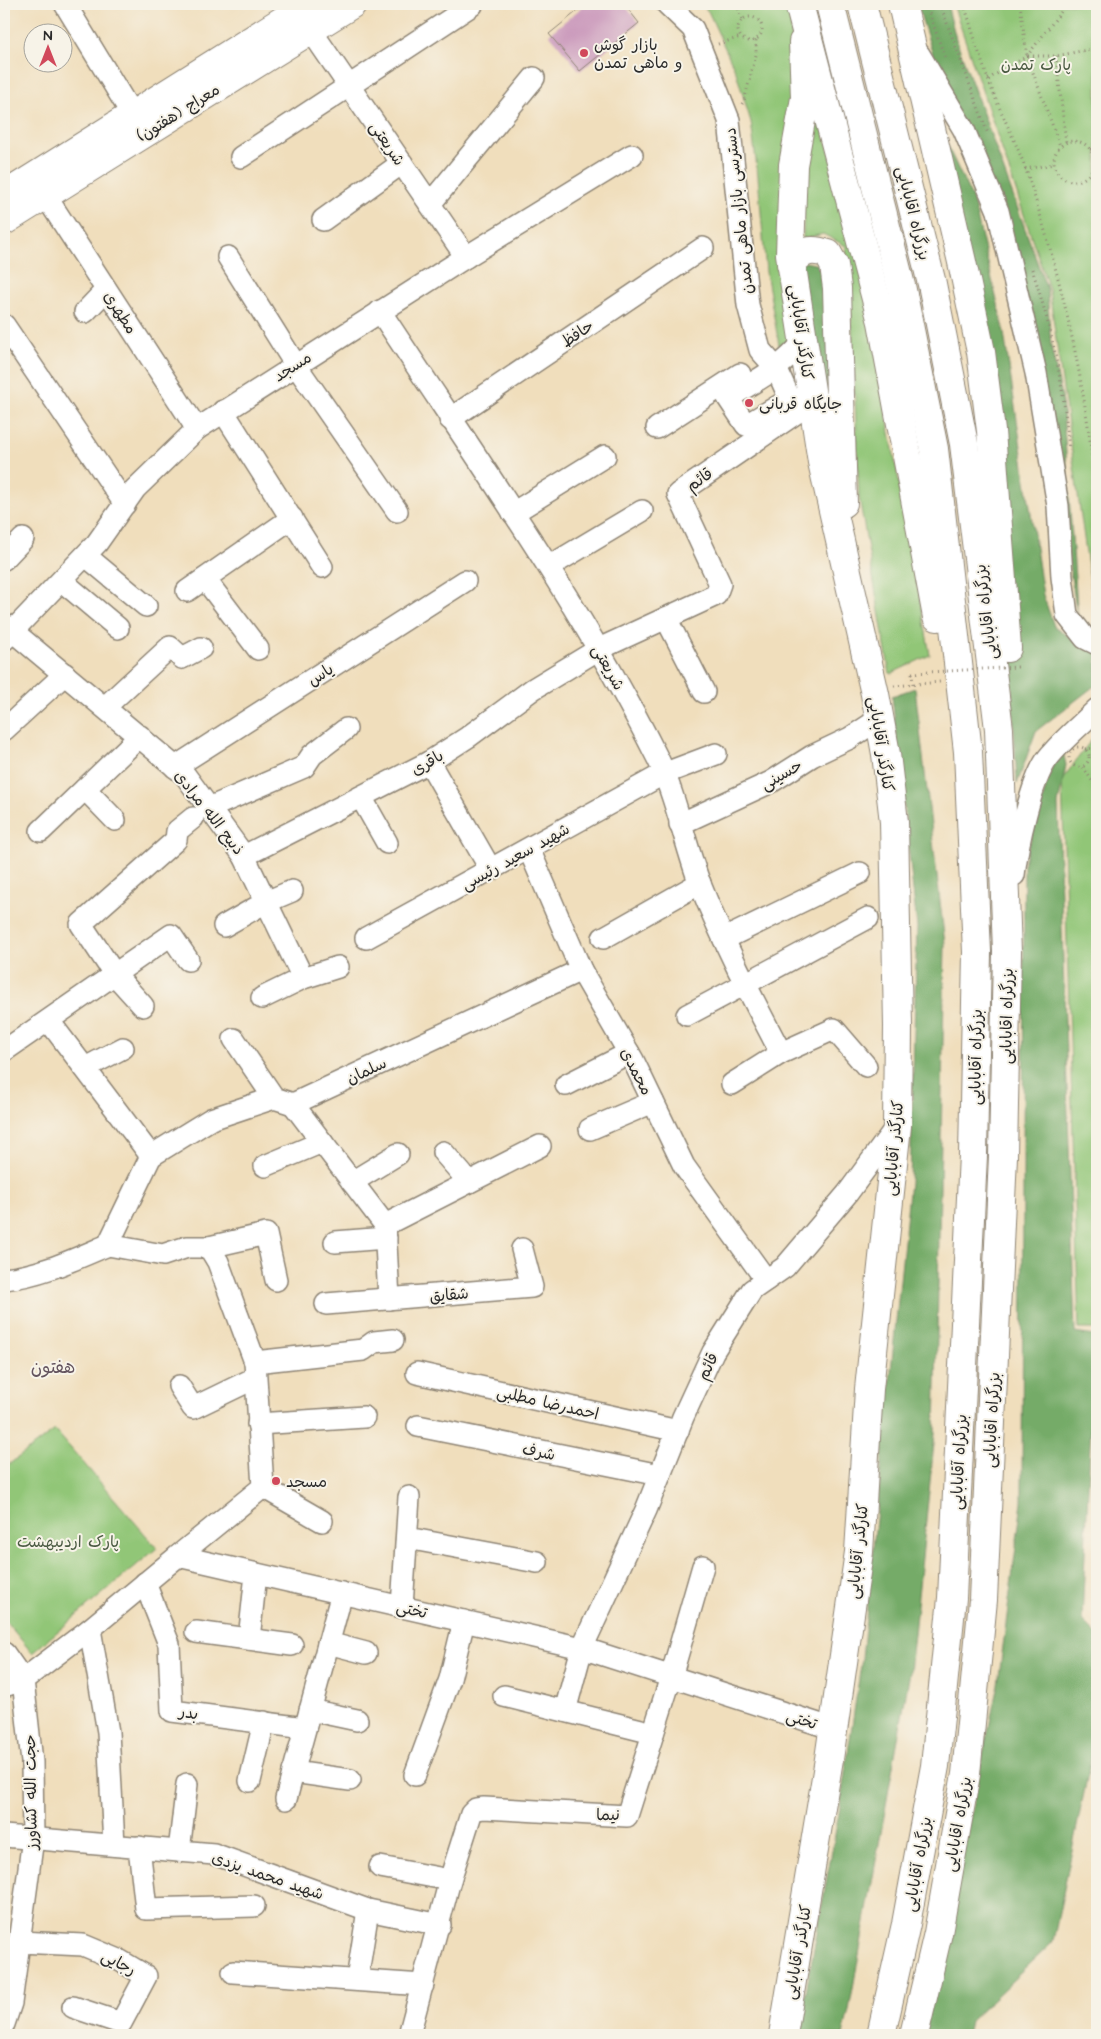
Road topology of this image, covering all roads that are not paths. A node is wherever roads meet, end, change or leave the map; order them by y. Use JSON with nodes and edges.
{"nodes":[{"id":1,"x":65,"y":4,"type":"edge"},
{"id":2,"x":352,"y":4,"type":"edge"},
{"id":3,"x":667,"y":4,"type":"edge"},
{"id":4,"x":830,"y":4,"type":"edge"},
{"id":5,"x":862,"y":4,"type":"edge"},
{"id":6,"x":902,"y":4,"type":"edge"},
{"id":7,"x":472,"y":5,"type":"edge"},
{"id":8,"x":801,"y":11,"type":"edge"},
{"id":9,"x":309,"y":16,"type":"edge"},
{"id":10,"x":912,"y":42,"type":"junction"},
{"id":11,"x":534,"y":78,"type":"dead end"},
{"id":12,"x":349,"y":86,"type":"junction"},
{"id":13,"x":133,"y":116,"type":"junction"},
{"id":14,"x":632,"y":155,"type":"dead end"},
{"id":15,"x":241,"y":157,"type":"dead end"},
{"id":16,"x":402,"y":163,"type":"junction"},
{"id":17,"x":40,"y":186,"type":"junction"},
{"id":18,"x":4,"y":196,"type":"edge"},
{"id":19,"x":430,"y":204,"type":"junction"},
{"id":20,"x":323,"y":220,"type":"dead end"},
{"id":21,"x":4,"y":221,"type":"edge"},
{"id":22,"x":703,"y":248,"type":"dead end"},
{"id":23,"x":228,"y":257,"type":"dead end"},
{"id":24,"x":466,"y":257,"type":"junction"},
{"id":25,"x":791,"y":264,"type":"junction"},
{"id":26,"x":106,"y":290,"type":"junction"},
{"id":27,"x":380,"y":311,"type":"junction"},
{"id":28,"x":85,"y":312,"type":"dead end"},
{"id":29,"x":7,"y":337,"type":"edge"},
{"id":30,"x":803,"y":342,"type":"junction"},
{"id":31,"x":771,"y":363,"type":"junction"},
{"id":32,"x":295,"y":364,"type":"junction"},
{"id":33,"x":801,"y":400,"type":"junction"},
{"id":34,"x":223,"y":411,"type":"junction"},
{"id":35,"x":450,"y":419,"type":"junction"},
{"id":36,"x":657,"y":428,"type":"dead end"},
{"id":37,"x":197,"y":429,"type":"junction"},
{"id":38,"x":605,"y":456,"type":"dead end"},
{"id":39,"x":125,"y":504,"type":"junction"},
{"id":40,"x":397,"y":511,"type":"dead end"},
{"id":41,"x":642,"y":511,"type":"dead end"},
{"id":42,"x":513,"y":513,"type":"junction"},
{"id":43,"x":292,"y":518,"type":"junction"},
{"id":44,"x":23,"y":539,"type":"dead end"},
{"id":45,"x":86,"y":556,"type":"junction"},
{"id":46,"x":843,"y":558,"type":"junction"},
{"id":47,"x":4,"y":559,"type":"edge"},
{"id":48,"x":550,"y":566,"type":"junction"},
{"id":49,"x":322,"y":567,"type":"dead end"},
{"id":50,"x":62,"y":581,"type":"junction"},
{"id":51,"x":466,"y":581,"type":"dead end"},
{"id":52,"x":146,"y":606,"type":"dead end"},
{"id":53,"x":666,"y":618,"type":"junction"},
{"id":54,"x":118,"y":628,"type":"dead end"},
{"id":55,"x":7,"y":632,"type":"edge"},
{"id":56,"x":1097,"y":644,"type":"edge"},
{"id":57,"x":201,"y":648,"type":"dead end"},
{"id":58,"x":258,"y":649,"type":"dead end"},
{"id":59,"x":599,"y":649,"type":"junction"},
{"id":60,"x":65,"y":674,"type":"junction"},
{"id":61,"x":704,"y":692,"type":"dead end"},
{"id":62,"x":105,"y":707,"type":"junction"},
{"id":63,"x":1097,"y":709,"type":"edge"},
{"id":64,"x":879,"y":718,"type":"junction"},
{"id":65,"x":999,"y":728,"type":"junction"},
{"id":66,"x":346,"y":729,"type":"dead end"},
{"id":67,"x":4,"y":730,"type":"edge"},
{"id":68,"x":140,"y":736,"type":"junction"},
{"id":69,"x":716,"y":754,"type":"dead end"},
{"id":70,"x":429,"y":762,"type":"junction"},
{"id":71,"x":175,"y":767,"type":"junction"},
{"id":72,"x":663,"y":774,"type":"junction"},
{"id":73,"x":85,"y":789,"type":"junction"},
{"id":74,"x":361,"y":797,"type":"junction"},
{"id":75,"x":201,"y":813,"type":"junction"},
{"id":76,"x":115,"y":820,"type":"dead end"},
{"id":77,"x":680,"y":824,"type":"junction"},
{"id":78,"x":41,"y":831,"type":"dead end"},
{"id":79,"x":387,"y":844,"type":"dead end"},
{"id":80,"x":529,"y":849,"type":"junction"},
{"id":81,"x":244,"y":856,"type":"junction"},
{"id":82,"x":491,"y":870,"type":"junction"},
{"id":83,"x":860,"y":873,"type":"dead end"},
{"id":84,"x":974,"y":882,"type":"junction"},
{"id":85,"x":700,"y":883,"type":"junction"},
{"id":86,"x":292,"y":891,"type":"dead end"},
{"id":87,"x":266,"y":902,"type":"junction"},
{"id":88,"x":868,"y":918,"type":"dead end"},
{"id":89,"x":224,"y":926,"type":"dead end"},
{"id":90,"x":366,"y":938,"type":"dead end"},
{"id":91,"x":603,"y":938,"type":"dead end"},
{"id":92,"x":724,"y":939,"type":"junction"},
{"id":93,"x":1007,"y":942,"type":"junction"},
{"id":94,"x":188,"y":960,"type":"dead end"},
{"id":95,"x":338,"y":967,"type":"dead end"},
{"id":96,"x":581,"y":970,"type":"junction"},
{"id":97,"x":115,"y":975,"type":"junction"},
{"id":98,"x":303,"y":978,"type":"junction"},
{"id":99,"x":744,"y":983,"type":"junction"},
{"id":100,"x":262,"y":998,"type":"dead end"},
{"id":101,"x":143,"y":1006,"type":"dead end"},
{"id":102,"x":687,"y":1015,"type":"dead end"},
{"id":103,"x":49,"y":1021,"type":"junction"},
{"id":104,"x":234,"y":1039,"type":"dead end"},
{"id":105,"x":123,"y":1048,"type":"dead end"},
{"id":106,"x":4,"y":1051,"type":"edge"},
{"id":107,"x":782,"y":1052,"type":"junction"},
{"id":108,"x":629,"y":1053,"type":"junction"},
{"id":109,"x":866,"y":1066,"type":"dead end"},
{"id":110,"x":85,"y":1068,"type":"junction"},
{"id":111,"x":732,"y":1084,"type":"dead end"},
{"id":112,"x":566,"y":1085,"type":"dead end"},
{"id":113,"x":283,"y":1101,"type":"junction"},
{"id":114,"x":653,"y":1102,"type":"junction"},
{"id":115,"x":897,"y":1126,"type":"junction"},
{"id":116,"x":590,"y":1130,"type":"dead end"},
{"id":117,"x":322,"y":1142,"type":"junction"},
{"id":118,"x":540,"y":1146,"type":"dead end"},
{"id":119,"x":443,"y":1152,"type":"dead end"},
{"id":120,"x":398,"y":1154,"type":"dead end"},
{"id":121,"x":151,"y":1156,"type":"junction"},
{"id":122,"x":265,"y":1166,"type":"dead end"},
{"id":123,"x":352,"y":1182,"type":"junction"},
{"id":124,"x":469,"y":1182,"type":"junction"},
{"id":125,"x":386,"y":1232,"type":"junction"},
{"id":126,"x":335,"y":1242,"type":"dead end"},
{"id":127,"x":108,"y":1245,"type":"junction"},
{"id":128,"x":209,"y":1247,"type":"junction"},
{"id":129,"x":522,"y":1248,"type":"dead end"},
{"id":130,"x":4,"y":1279,"type":"edge"},
{"id":131,"x":276,"y":1280,"type":"dead end"},
{"id":132,"x":766,"y":1280,"type":"junction"},
{"id":133,"x":389,"y":1299,"type":"junction"},
{"id":134,"x":326,"y":1304,"type":"dead end"},
{"id":135,"x":393,"y":1340,"type":"dead end"},
{"id":136,"x":255,"y":1370,"type":"junction"},
{"id":137,"x":417,"y":1373,"type":"dead end"},
{"id":138,"x":178,"y":1386,"type":"dead end"},
{"id":139,"x":364,"y":1417,"type":"dead end"},
{"id":140,"x":258,"y":1424,"type":"junction"},
{"id":141,"x":418,"y":1426,"type":"dead end"},
{"id":142,"x":678,"y":1431,"type":"junction"},
{"id":143,"x":660,"y":1475,"type":"junction"},
{"id":144,"x":263,"y":1487,"type":"junction"},
{"id":145,"x":409,"y":1497,"type":"dead end"},
{"id":146,"x":322,"y":1521,"type":"dead end"},
{"id":147,"x":406,"y":1538,"type":"junction"},
{"id":148,"x":178,"y":1556,"type":"junction"},
{"id":149,"x":537,"y":1562,"type":"dead end"},
{"id":150,"x":703,"y":1566,"type":"dead end"},
{"id":151,"x":256,"y":1574,"type":"junction"},
{"id":152,"x":146,"y":1583,"type":"junction"},
{"id":153,"x":342,"y":1593,"type":"junction"},
{"id":154,"x":402,"y":1607,"type":"junction"},
{"id":155,"x":464,"y":1621,"type":"junction"},
{"id":156,"x":90,"y":1629,"type":"junction"},
{"id":157,"x":196,"y":1632,"type":"dead end"},
{"id":158,"x":249,"y":1639,"type":"junction"},
{"id":159,"x":328,"y":1643,"type":"junction"},
{"id":160,"x":292,"y":1645,"type":"dead end"},
{"id":161,"x":582,"y":1648,"type":"junction"},
{"id":162,"x":4,"y":1653,"type":"edge"},
{"id":163,"x":366,"y":1653,"type":"dead end"},
{"id":164,"x":671,"y":1677,"type":"junction"},
{"id":165,"x":13,"y":1683,"type":"edge"},
{"id":166,"x":504,"y":1696,"type":"dead end"},
{"id":167,"x":565,"y":1711,"type":"junction"},
{"id":168,"x":308,"y":1719,"type":"junction"},
{"id":169,"x":358,"y":1720,"type":"dead end"},
{"id":170,"x":264,"y":1722,"type":"junction"},
{"id":171,"x":834,"y":1729,"type":"junction"},
{"id":172,"x":653,"y":1733,"type":"junction"},
{"id":173,"x":293,"y":1772,"type":"junction"},
{"id":174,"x":415,"y":1775,"type":"dead end"},
{"id":175,"x":350,"y":1780,"type":"dead end"},
{"id":176,"x":250,"y":1781,"type":"dead end"},
{"id":177,"x":186,"y":1784,"type":"dead end"},
{"id":178,"x":286,"y":1799,"type":"dead end"},
{"id":179,"x":4,"y":1836,"type":"edge"},
{"id":180,"x":34,"y":1838,"type":"junction"},
{"id":181,"x":114,"y":1845,"type":"junction"},
{"id":182,"x":139,"y":1847,"type":"junction"},
{"id":183,"x":179,"y":1851,"type":"junction"},
{"id":184,"x":380,"y":1867,"type":"dead end"},
{"id":185,"x":450,"y":1880,"type":"junction"},
{"id":186,"x":254,"y":1906,"type":"dead end"},
{"id":187,"x":368,"y":1910,"type":"junction"},
{"id":188,"x":440,"y":1925,"type":"junction"},
{"id":189,"x":19,"y":1942,"type":"junction"},
{"id":190,"x":232,"y":1972,"type":"dead end"},
{"id":191,"x":358,"y":1980,"type":"junction"},
{"id":192,"x":423,"y":1985,"type":"junction"},
{"id":193,"x":73,"y":2007,"type":"dead end"},
{"id":194,"x":4,"y":2022,"type":"edge"},
{"id":195,"x":409,"y":2035,"type":"edge"},
{"id":196,"x":783,"y":2035,"type":"edge"},
{"id":197,"x":881,"y":2035,"type":"edge"},
{"id":198,"x":914,"y":2035,"type":"edge"}],
"edges":[{"from":1,"to":13,"type":"street"},
{"from":2,"to":9,"type":"main road","name":"معراج (هفتون)"},
{"from":3,"to":31,"type":"street","name":"دسترسی بازار ماهی تمدن"},
{"from":4,"to":84,"type":"main road","name":"بزرگراه اقابابایی"},
{"from":5,"to":65,"type":"main road","name":"بزرگراه اقابابایی"},
{"from":6,"to":10,"type":"main road"},
{"from":7,"to":12,"type":"street"},
{"from":8,"to":25,"type":"main road","name":"کنارگذر آقابابایی"},
{"from":8,"to":84,"type":"main road"},
{"from":9,"to":12,"type":"street","name":"شریعتی"},
{"from":9,"to":13,"type":"main road","name":"معراج (هفتون)"},
{"from":9,"to":17,"type":"main road","name":"معراج (هفتون)"},
{"from":10,"to":56,"type":"street"},
{"from":10,"to":65,"type":"main road"},
{"from":11,"to":19,"type":"street"},
{"from":12,"to":15,"type":"street"},
{"from":12,"to":16,"type":"street","name":"شریعتی"},
{"from":13,"to":17,"type":"main road","name":"معراج (هفتون)"},
{"from":14,"to":24,"type":"street","name":"مسجد"},
{"from":16,"to":19,"type":"street","name":"شریعتی"},
{"from":16,"to":20,"type":"street"},
{"from":17,"to":18,"type":"main road","name":"معراج (هفتون)"},
{"from":17,"to":21,"type":"main road","name":"معراج (هفتون)"},
{"from":17,"to":26,"type":"street","name":"مطهری"},
{"from":19,"to":24,"type":"street","name":"شریعتی"},
{"from":22,"to":35,"type":"street","name":"حافظ"},
{"from":23,"to":32,"type":"street"},
{"from":24,"to":27,"type":"street","name":"مسجد"},
{"from":25,"to":30,"type":"main road","name":"کنارگذر آقابابایی"},
{"from":25,"to":46,"type":"main road"},
{"from":26,"to":28,"type":"street"},
{"from":26,"to":37,"type":"street","name":"مطهری"},
{"from":27,"to":32,"type":"street","name":"مسجد"},
{"from":27,"to":35,"type":"street","name":"شریعتی"},
{"from":29,"to":39,"type":"street"},
{"from":30,"to":31,"type":"street"},
{"from":30,"to":33,"type":"main road","name":"کنارگذر آقابابایی"},
{"from":31,"to":33,"type":"street","name":"دسترسی بازار ماهی تمدن"},
{"from":31,"to":33,"type":"street"},
{"from":31,"to":36,"type":"street"},
{"from":32,"to":34,"type":"street","name":"مسجد"},
{"from":32,"to":40,"type":"street"},
{"from":33,"to":46,"type":"main road","name":"کنارگذر آقابابایی"},
{"from":33,"to":53,"type":"street","name":"قائم"},
{"from":34,"to":37,"type":"street","name":"مسجد"},
{"from":34,"to":43,"type":"street"},
{"from":35,"to":42,"type":"street","name":"شریعتی"},
{"from":37,"to":39,"type":"street","name":"مسجد"},
{"from":38,"to":42,"type":"street"},
{"from":39,"to":45,"type":"street","name":"مسجد"},
{"from":41,"to":48,"type":"street"},
{"from":42,"to":48,"type":"street","name":"شریعتی"},
{"from":43,"to":49,"type":"street"},
{"from":43,"to":58,"type":"street"},
{"from":44,"to":47,"type":"street"},
{"from":45,"to":50,"type":"street","name":"مسجد"},
{"from":45,"to":52,"type":"street"},
{"from":46,"to":64,"type":"main road","name":"کنارگذر آقابابایی"},
{"from":48,"to":59,"type":"street","name":"شریعتی"},
{"from":50,"to":54,"type":"street"},
{"from":50,"to":55,"type":"street","name":"مسجد"},
{"from":51,"to":71,"type":"street","name":"یاس"},
{"from":53,"to":59,"type":"street"},
{"from":53,"to":61,"type":"street"},
{"from":55,"to":60,"type":"street","name":"ذبیح الله مرادی"},
{"from":57,"to":62,"type":"street"},
{"from":59,"to":70,"type":"street","name":"باقری"},
{"from":59,"to":72,"type":"street","name":"شریعتی"},
{"from":60,"to":62,"type":"street","name":"ذبیح الله مرادی"},
{"from":60,"to":67,"type":"street"},
{"from":62,"to":68,"type":"street","name":"ذبیح الله مرادی"},
{"from":63,"to":93,"type":"street"},
{"from":64,"to":77,"type":"street","name":"حسینی"},
{"from":64,"to":115,"type":"main road","name":"کنارگذر آقابابایی"},
{"from":65,"to":93,"type":"main road","name":"بزرگراه اقابابایی"},
{"from":66,"to":75,"type":"street"},
{"from":68,"to":71,"type":"street","name":"ذبیح الله مرادی"},
{"from":68,"to":73,"type":"street"},
{"from":69,"to":72,"type":"street","name":"شهید سعید رئیسی"},
{"from":70,"to":74,"type":"street","name":"باقری"},
{"from":70,"to":82,"type":"street"},
{"from":71,"to":75,"type":"street","name":"ذبیح الله مرادی"},
{"from":72,"to":77,"type":"street","name":"شریعتی"},
{"from":72,"to":80,"type":"street","name":"شهید سعید رئیسی"},
{"from":73,"to":76,"type":"street"},
{"from":73,"to":78,"type":"street"},
{"from":74,"to":79,"type":"street"},
{"from":74,"to":81,"type":"street","name":"باقری"},
{"from":75,"to":81,"type":"street","name":"ذبیح الله مرادی"},
{"from":75,"to":97,"type":"street"},
{"from":77,"to":85,"type":"street","name":"شریعتی"},
{"from":80,"to":82,"type":"street","name":"شهید سعید رئیسی"},
{"from":80,"to":96,"type":"street","name":"محمدی"},
{"from":81,"to":87,"type":"street","name":"ذبیح الله مرادی"},
{"from":82,"to":90,"type":"street","name":"شهید سعید رئیسی"},
{"from":83,"to":92,"type":"street"},
{"from":84,"to":197,"type":"main road","name":"بزرگراه آقابابایی"},
{"from":85,"to":91,"type":"street"},
{"from":85,"to":92,"type":"street","name":"شریعتی"},
{"from":86,"to":87,"type":"street"},
{"from":87,"to":89,"type":"street"},
{"from":87,"to":98,"type":"street","name":"ذبیح الله مرادی"},
{"from":88,"to":99,"type":"street"},
{"from":92,"to":99,"type":"street","name":"شریعتی"},
{"from":93,"to":198,"type":"main road","name":"بزرگراه اقابابایی"},
{"from":94,"to":97,"type":"street"},
{"from":95,"to":98,"type":"street"},
{"from":96,"to":108,"type":"street","name":"محمدی"},
{"from":96,"to":113,"type":"street","name":"سلمان"},
{"from":97,"to":101,"type":"street"},
{"from":97,"to":103,"type":"street"},
{"from":98,"to":100,"type":"street"},
{"from":99,"to":102,"type":"street"},
{"from":99,"to":107,"type":"street","name":"شریعتی"},
{"from":103,"to":106,"type":"street"},
{"from":103,"to":110,"type":"street"},
{"from":104,"to":113,"type":"street"},
{"from":105,"to":110,"type":"street"},
{"from":107,"to":109,"type":"street"},
{"from":107,"to":111,"type":"street"},
{"from":108,"to":112,"type":"street"},
{"from":108,"to":114,"type":"street","name":"محمدی"},
{"from":110,"to":121,"type":"street"},
{"from":113,"to":117,"type":"street"},
{"from":113,"to":121,"type":"street","name":"سلمان"},
{"from":114,"to":116,"type":"street"},
{"from":114,"to":132,"type":"street","name":"محمدی"},
{"from":115,"to":132,"type":"street","name":"قائم"},
{"from":115,"to":171,"type":"main road","name":"کنارگذر آقابابایی"},
{"from":117,"to":122,"type":"street"},
{"from":117,"to":123,"type":"street"},
{"from":118,"to":124,"type":"street"},
{"from":119,"to":124,"type":"street"},
{"from":120,"to":123,"type":"street"},
{"from":121,"to":127,"type":"street"},
{"from":123,"to":125,"type":"street"},
{"from":124,"to":125,"type":"street"},
{"from":125,"to":126,"type":"street"},
{"from":125,"to":133,"type":"street"},
{"from":127,"to":128,"type":"street"},
{"from":127,"to":130,"type":"street"},
{"from":128,"to":131,"type":"street"},
{"from":128,"to":136,"type":"street"},
{"from":129,"to":133,"type":"street","name":"شقایق"},
{"from":132,"to":142,"type":"street","name":"قائم"},
{"from":133,"to":134,"type":"street","name":"شقایق"},
{"from":135,"to":136,"type":"street"},
{"from":136,"to":138,"type":"street"},
{"from":136,"to":140,"type":"street"},
{"from":137,"to":142,"type":"street","name":"احمدرضا مطلبی"},
{"from":139,"to":140,"type":"street"},
{"from":140,"to":144,"type":"street"},
{"from":141,"to":143,"type":"street","name":"شرف"},
{"from":142,"to":143,"type":"street","name":"قائم"},
{"from":143,"to":161,"type":"street","name":"قائم"},
{"from":144,"to":146,"type":"street"},
{"from":144,"to":148,"type":"street"},
{"from":145,"to":147,"type":"street"},
{"from":147,"to":149,"type":"street"},
{"from":147,"to":154,"type":"street"},
{"from":148,"to":151,"type":"street","name":"تختی"},
{"from":148,"to":152,"type":"street"},
{"from":150,"to":164,"type":"street","name":"نیما"},
{"from":151,"to":153,"type":"street","name":"تختی"},
{"from":151,"to":158,"type":"street"},
{"from":152,"to":156,"type":"street"},
{"from":152,"to":170,"type":"street","name":"بدر"},
{"from":153,"to":154,"type":"street","name":"تختی"},
{"from":153,"to":159,"type":"street"},
{"from":154,"to":155,"type":"street","name":"تختی"},
{"from":155,"to":161,"type":"street","name":"تختی"},
{"from":155,"to":174,"type":"street"},
{"from":156,"to":165,"type":"street"},
{"from":156,"to":181,"type":"street"},
{"from":157,"to":158,"type":"street"},
{"from":158,"to":160,"type":"street"},
{"from":159,"to":163,"type":"street"},
{"from":159,"to":168,"type":"street"},
{"from":161,"to":164,"type":"street","name":"تختی"},
{"from":161,"to":167,"type":"street","name":"قائم"},
{"from":162,"to":165,"type":"street","name":"حجت الله کشاورز"},
{"from":164,"to":171,"type":"street","name":"تختی"},
{"from":164,"to":172,"type":"street","name":"نیما"},
{"from":165,"to":180,"type":"street","name":"حجت الله کشاورز"},
{"from":166,"to":167,"type":"street"},
{"from":167,"to":172,"type":"street"},
{"from":168,"to":169,"type":"street","name":"بدر"},
{"from":168,"to":170,"type":"street","name":"بدر"},
{"from":168,"to":173,"type":"street"},
{"from":170,"to":176,"type":"street"},
{"from":171,"to":196,"type":"main road","name":"کنارگذر آقابابایی"},
{"from":172,"to":185,"type":"street","name":"نیما"},
{"from":173,"to":175,"type":"street"},
{"from":173,"to":178,"type":"street"},
{"from":177,"to":183,"type":"street"},
{"from":179,"to":180,"type":"street","name":"شهید محمد یزدی"},
{"from":180,"to":181,"type":"street","name":"شهید محمد یزدی"},
{"from":180,"to":189,"type":"street","name":"حجت الله کشاورز"},
{"from":181,"to":182,"type":"street","name":"شهید محمد یزدی"},
{"from":182,"to":183,"type":"street","name":"شهید محمد یزدی"},
{"from":182,"to":186,"type":"street"},
{"from":183,"to":187,"type":"street","name":"شهید محمد یزدی"},
{"from":184,"to":185,"type":"street"},
{"from":185,"to":188,"type":"street"},
{"from":187,"to":188,"type":"street","name":"شهید محمد یزدی"},
{"from":187,"to":191,"type":"street"},
{"from":188,"to":192,"type":"street"},
{"from":189,"to":193,"type":"street","name":"رجایی"},
{"from":189,"to":194,"type":"street","name":"حجت الله کشاورز"},
{"from":190,"to":191,"type":"street"},
{"from":191,"to":192,"type":"street"},
{"from":192,"to":195,"type":"street"}]}
